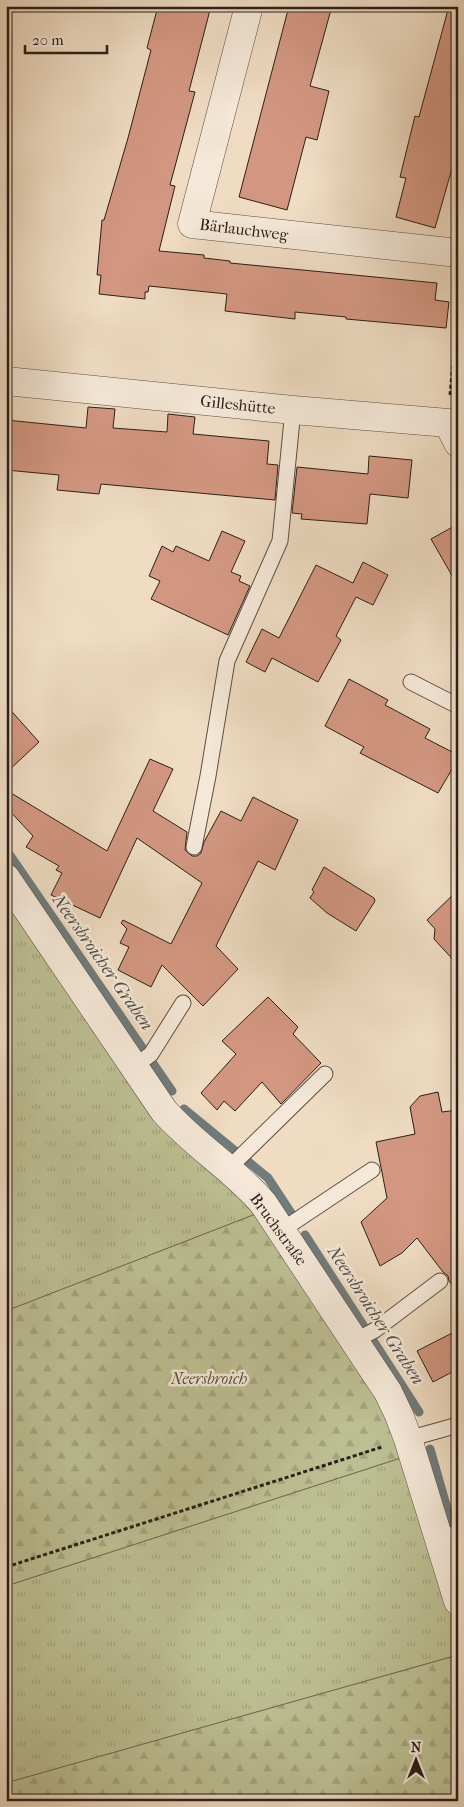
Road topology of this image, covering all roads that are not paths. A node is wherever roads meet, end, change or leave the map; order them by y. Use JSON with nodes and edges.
{"nodes":[{"id":1,"x":249,"y":6,"type":"edge"},
{"id":2,"x":458,"y":253,"type":"edge"},
{"id":3,"x":6,"y":381,"type":"edge"},
{"id":4,"x":293,"y":410,"type":"junction"},
{"id":5,"x":453,"y":433,"type":"edge"},
{"id":6,"x":410,"y":682,"type":"dead end"},
{"id":7,"x":458,"y":706,"type":"edge"},
{"id":8,"x":194,"y":847,"type":"dead end"},
{"id":9,"x":6,"y":878,"type":"edge"},
{"id":10,"x":183,"y":1003,"type":"dead end"},
{"id":11,"x":143,"y":1060,"type":"junction"},
{"id":12,"x":324,"y":1074,"type":"dead end"},
{"id":13,"x":236,"y":1160,"type":"junction"},
{"id":14,"x":372,"y":1170,"type":"dead end"},
{"id":15,"x":292,"y":1223,"type":"junction"},
{"id":16,"x":440,"y":1281,"type":"dead end"},
{"id":17,"x":365,"y":1336,"type":"junction"},
{"id":18,"x":458,"y":1425,"type":"edge"},
{"id":19,"x":408,"y":1439,"type":"junction"},
{"id":20,"x":449,"y":1536,"type":"edge"},
{"id":21,"x":458,"y":1601,"type":"edge"}],
"edges":[{"from":1,"to":2,"type":"street","name":"Bärlauchweg"},
{"from":3,"to":4,"type":"street","name":"Gilleshütte"},
{"from":4,"to":5,"type":"street","name":"Gilleshütte"},
{"from":4,"to":8,"type":"lane"},
{"from":6,"to":7,"type":"lane"},
{"from":9,"to":11,"type":"street","name":"Bruchstraße"},
{"from":10,"to":11,"type":"lane"},
{"from":11,"to":13,"type":"street","name":"Bruchstraße"},
{"from":12,"to":13,"type":"lane"},
{"from":13,"to":15,"type":"street","name":"Bruchstraße"},
{"from":14,"to":15,"type":"lane"},
{"from":15,"to":17,"type":"street","name":"Bruchstraße"},
{"from":16,"to":17,"type":"lane"},
{"from":17,"to":19,"type":"street","name":"Bruchstraße"},
{"from":18,"to":19,"type":"lane"},
{"from":19,"to":20,"type":"street","name":"Bruchstraße"},
{"from":20,"to":21,"type":"street","name":"Bruchstraße"}]}
